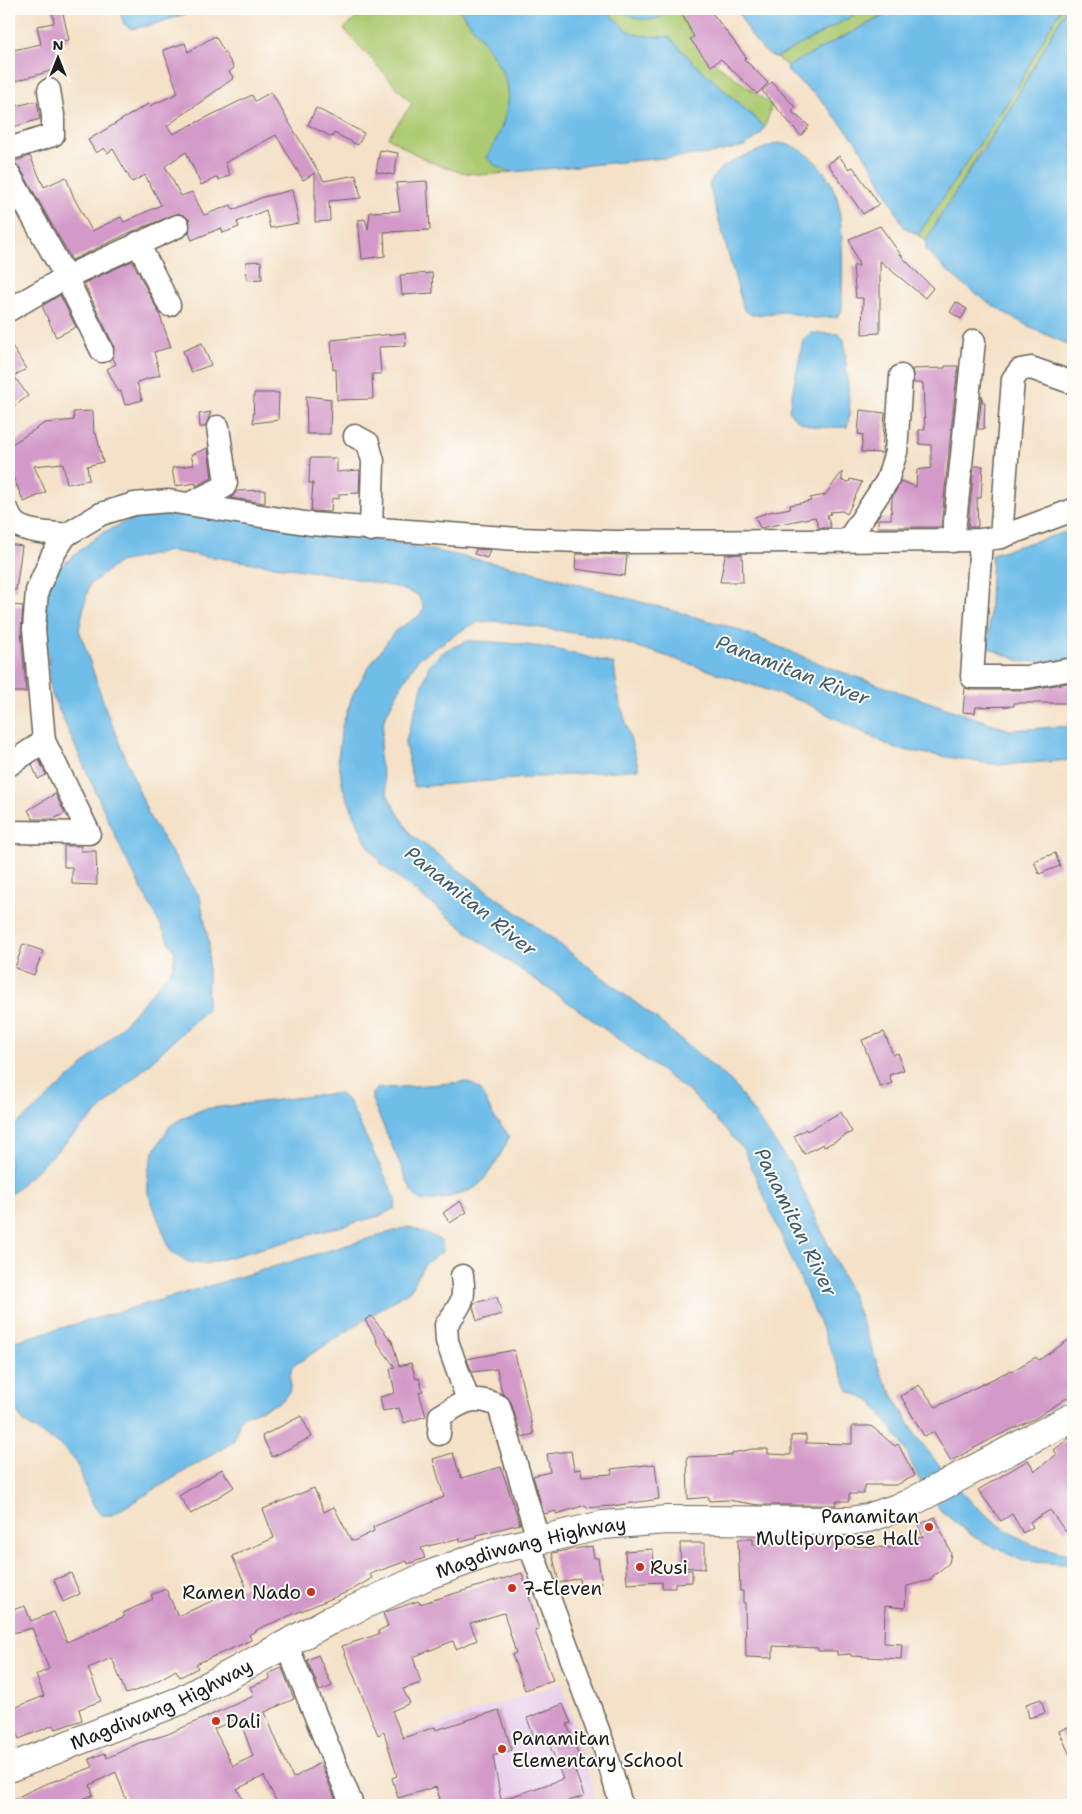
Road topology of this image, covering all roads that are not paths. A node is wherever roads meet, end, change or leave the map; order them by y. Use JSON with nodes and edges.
{"nodes":[{"id":1,"x":48,"y":90,"type":"dead end"},
{"id":2,"x":9,"y":149,"type":"edge"},
{"id":3,"x":9,"y":174,"type":"edge"},
{"id":4,"x":178,"y":226,"type":"dead end"},
{"id":5,"x":138,"y":243,"type":"junction"},
{"id":6,"x":66,"y":278,"type":"junction"},
{"id":7,"x":169,"y":305,"type":"dead end"},
{"id":8,"x":9,"y":310,"type":"edge"},
{"id":9,"x":974,"y":341,"type":"dead end"},
{"id":10,"x":102,"y":351,"type":"dead end"},
{"id":11,"x":900,"y":376,"type":"dead end"},
{"id":12,"x":1073,"y":383,"type":"edge"},
{"id":13,"x":218,"y":427,"type":"dead end"},
{"id":14,"x":355,"y":436,"type":"dead end"},
{"id":15,"x":191,"y":503,"type":"junction"},
{"id":16,"x":1073,"y":510,"type":"edge"},
{"id":17,"x":9,"y":514,"type":"edge"},
{"id":18,"x":372,"y":530,"type":"junction"},
{"id":19,"x":66,"y":535,"type":"junction"},
{"id":20,"x":991,"y":538,"type":"junction"},
{"id":21,"x":848,"y":540,"type":"junction"},
{"id":22,"x":953,"y":542,"type":"junction"},
{"id":23,"x":1073,"y":669,"type":"edge"},
{"id":24,"x":44,"y":741,"type":"junction"},
{"id":25,"x":9,"y":764,"type":"edge"},
{"id":26,"x":9,"y":832,"type":"edge"},
{"id":27,"x":462,"y":1276,"type":"dead end"},
{"id":28,"x":468,"y":1400,"type":"junction"},
{"id":29,"x":1073,"y":1417,"type":"edge"},
{"id":30,"x":439,"y":1434,"type":"dead end"},
{"id":31,"x":533,"y":1540,"type":"junction"},
{"id":32,"x":286,"y":1643,"type":"junction"},
{"id":33,"x":9,"y":1768,"type":"edge"},
{"id":34,"x":352,"y":1805,"type":"edge"},
{"id":35,"x":621,"y":1805,"type":"edge"}],
"edges":[{"from":1,"to":2,"type":"street"},
{"from":3,"to":6,"type":"street"},
{"from":4,"to":5,"type":"street"},
{"from":5,"to":6,"type":"street"},
{"from":5,"to":7,"type":"street"},
{"from":6,"to":8,"type":"street"},
{"from":6,"to":10,"type":"street"},
{"from":9,"to":22,"type":"street"},
{"from":11,"to":21,"type":"street"},
{"from":12,"to":20,"type":"street"},
{"from":13,"to":15,"type":"street"},
{"from":14,"to":18,"type":"street"},
{"from":15,"to":18,"type":"street"},
{"from":15,"to":19,"type":"street"},
{"from":16,"to":20,"type":"street"},
{"from":17,"to":19,"type":"street"},
{"from":18,"to":21,"type":"street"},
{"from":19,"to":24,"type":"street"},
{"from":20,"to":22,"type":"street"},
{"from":20,"to":23,"type":"street"},
{"from":21,"to":22,"type":"street"},
{"from":24,"to":25,"type":"street"},
{"from":24,"to":26,"type":"street"},
{"from":27,"to":28,"type":"street"},
{"from":28,"to":30,"type":"street"},
{"from":28,"to":31,"type":"street"},
{"from":29,"to":31,"type":"main road","name":"Magdiwang Highway"},
{"from":31,"to":32,"type":"main road","name":"Magdiwang Highway"},
{"from":31,"to":35,"type":"street"},
{"from":32,"to":33,"type":"main road","name":"Magdiwang Highway"},
{"from":32,"to":34,"type":"street"}]}
